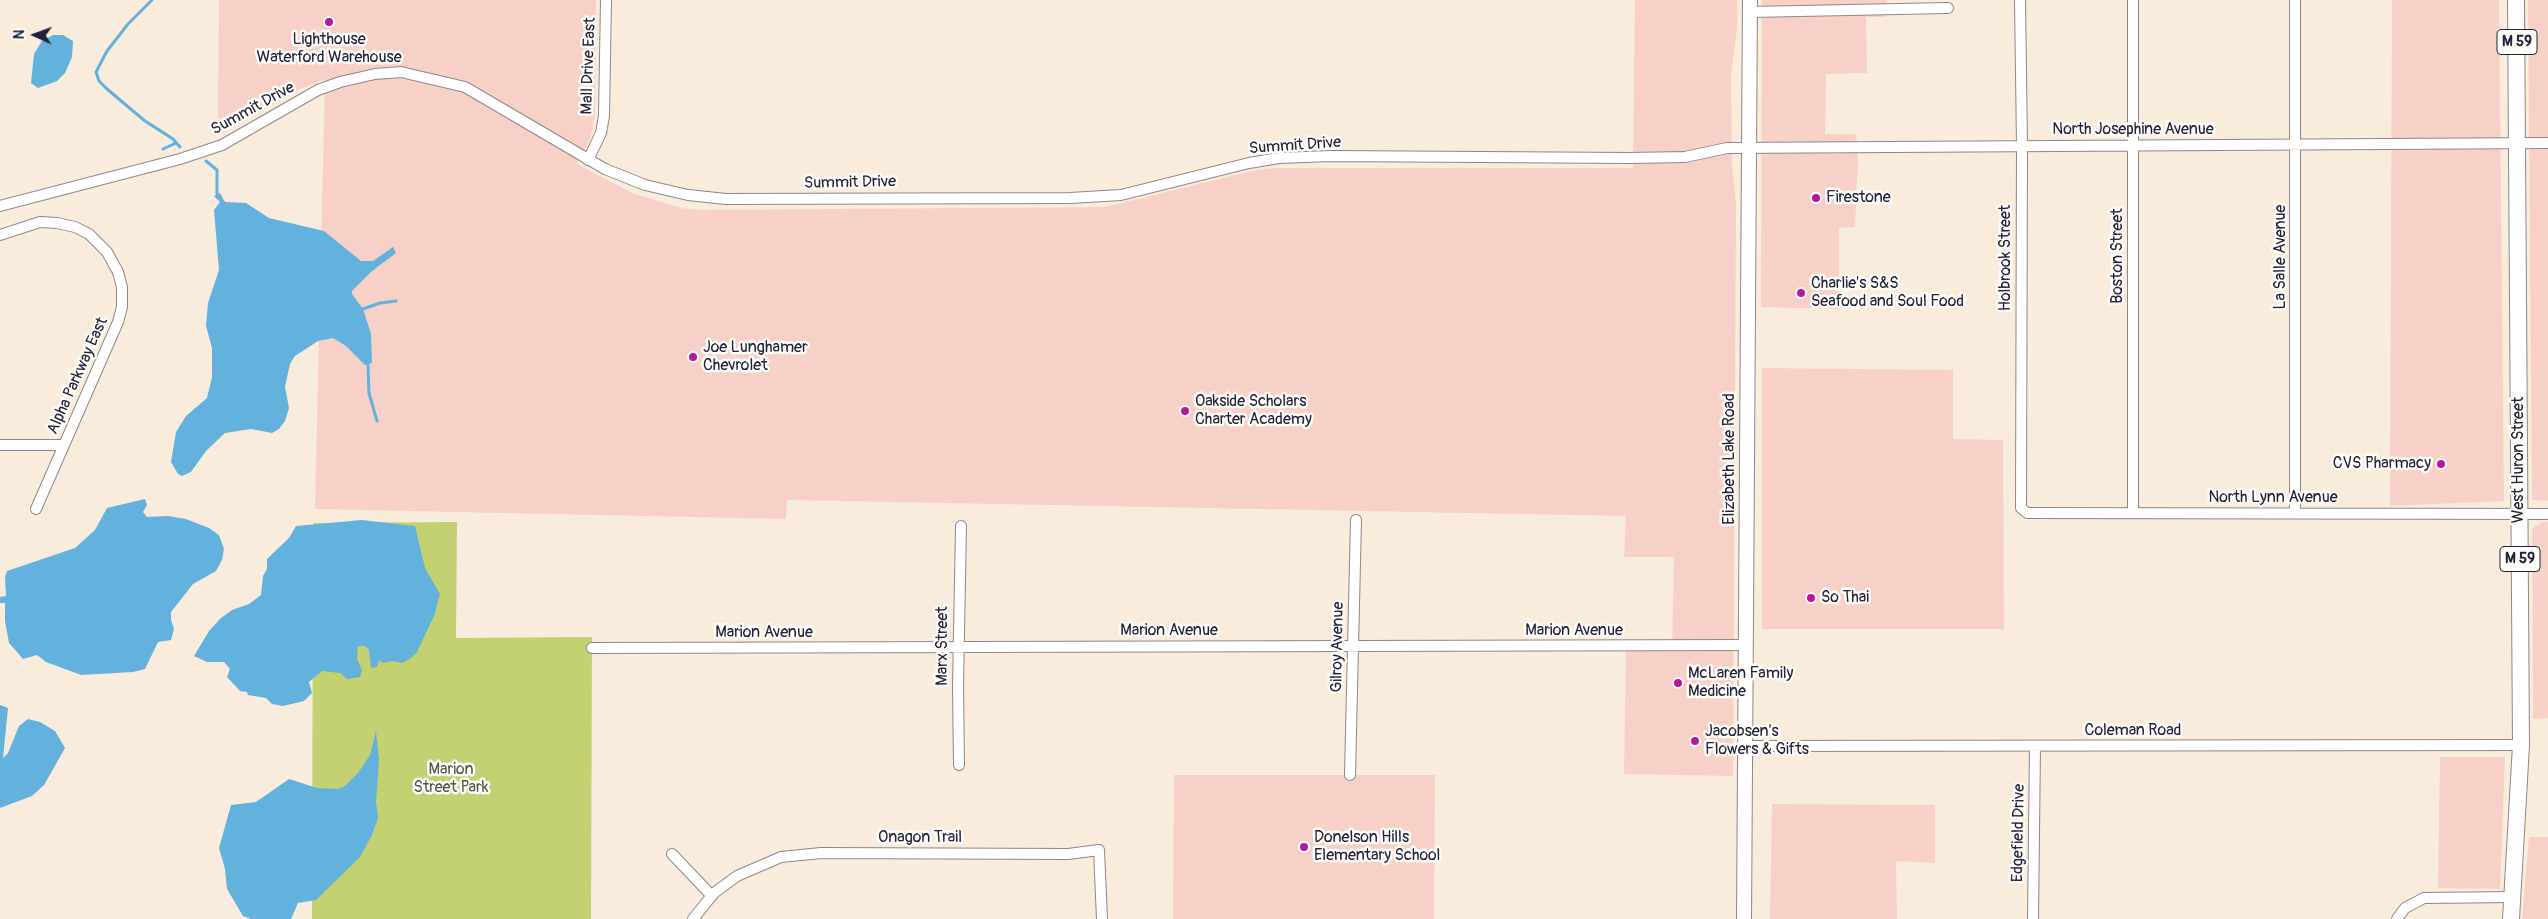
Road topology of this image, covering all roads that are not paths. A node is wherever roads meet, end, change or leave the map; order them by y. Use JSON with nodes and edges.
{"nodes":[{"id":1,"x":606,"y":0,"type":"edge"},
{"id":2,"x":2020,"y":0,"type":"edge"},
{"id":3,"x":2133,"y":0,"type":"edge"},
{"id":4,"x":2296,"y":0,"type":"edge"},
{"id":5,"x":2516,"y":0,"type":"edge"},
{"id":6,"x":1750,"y":6,"type":"edge"},
{"id":7,"x":1948,"y":8,"type":"dead end"},
{"id":8,"x":2518,"y":143,"type":"junction"},
{"id":9,"x":2548,"y":143,"type":"edge"},
{"id":10,"x":2133,"y":145,"type":"junction"},
{"id":11,"x":2296,"y":145,"type":"junction"},
{"id":12,"x":2022,"y":146,"type":"junction"},
{"id":13,"x":1750,"y":149,"type":"junction"},
{"id":14,"x":588,"y":160,"type":"junction"},
{"id":15,"x":0,"y":206,"type":"edge"},
{"id":16,"x":0,"y":235,"type":"edge"},
{"id":17,"x":0,"y":445,"type":"edge"},
{"id":18,"x":64,"y":445,"type":"junction"},
{"id":19,"x":36,"y":509,"type":"dead end"},
{"id":20,"x":2027,"y":512,"type":"joint"},
{"id":21,"x":2133,"y":512,"type":"junction"},
{"id":22,"x":2295,"y":513,"type":"junction"},
{"id":23,"x":2519,"y":514,"type":"junction"},
{"id":24,"x":2548,"y":514,"type":"edge"},
{"id":25,"x":1356,"y":520,"type":"dead end"},
{"id":26,"x":961,"y":526,"type":"dead end"},
{"id":27,"x":1746,"y":645,"type":"junction"},
{"id":28,"x":959,"y":646,"type":"junction"},
{"id":29,"x":1353,"y":646,"type":"junction"},
{"id":30,"x":592,"y":648,"type":"dead end"},
{"id":31,"x":2521,"y":745,"type":"junction"},
{"id":32,"x":1746,"y":746,"type":"junction"},
{"id":33,"x":2035,"y":746,"type":"junction"},
{"id":34,"x":959,"y":765,"type":"dead end"},
{"id":35,"x":1350,"y":775,"type":"dead end"},
{"id":36,"x":672,"y":854,"type":"dead end"},
{"id":37,"x":712,"y":896,"type":"junction"},
{"id":38,"x":2513,"y":897,"type":"junction"},
{"id":39,"x":694,"y":919,"type":"edge"},
{"id":40,"x":1102,"y":919,"type":"edge"},
{"id":41,"x":1744,"y":919,"type":"edge"},
{"id":42,"x":2033,"y":919,"type":"edge"},
{"id":43,"x":2397,"y":919,"type":"edge"},
{"id":44,"x":2511,"y":919,"type":"edge"}],
"edges":[{"from":1,"to":14,"type":"street","name":"Mall Drive East"},
{"from":2,"to":12,"type":"street","name":"Holbrook Street"},
{"from":3,"to":10,"type":"street","name":"Boston Street"},
{"from":4,"to":11,"type":"street","name":"La Salle Avenue"},
{"from":5,"to":8,"type":"highway","name":"West Huron Street","number":"M 59"},
{"from":6,"to":7,"type":"street"},
{"from":6,"to":13,"type":"main road","name":"Elizabeth Lake Road"},
{"from":8,"to":9,"type":"street","name":"North Josephine Avenue"},
{"from":8,"to":11,"type":"street","name":"North Josephine Avenue"},
{"from":8,"to":23,"type":"highway","name":"West Huron Street","number":"M 59"},
{"from":10,"to":11,"type":"street","name":"North Josephine Avenue"},
{"from":10,"to":12,"type":"street","name":"North Josephine Avenue"},
{"from":10,"to":21,"type":"street","name":"Boston Street"},
{"from":11,"to":22,"type":"street","name":"La Salle Avenue"},
{"from":12,"to":13,"type":"street","name":"North Josephine Avenue"},
{"from":12,"to":20,"type":"street","name":"Holbrook Street"},
{"from":13,"to":14,"type":"street","name":"Summit Drive"},
{"from":13,"to":27,"type":"main road","name":"Elizabeth Lake Road"},
{"from":14,"to":15,"type":"street","name":"Summit Drive"},
{"from":16,"to":18,"type":"street","name":"Alpha Parkway East"},
{"from":17,"to":18,"type":"street"},
{"from":18,"to":19,"type":"street","name":"Alpha Parkway East"},
{"from":20,"to":21,"type":"street","name":"North Lynn Avenue"},
{"from":21,"to":22,"type":"street","name":"North Lynn Avenue"},
{"from":22,"to":23,"type":"street","name":"North Lynn Avenue"},
{"from":23,"to":24,"type":"street","name":"North Lynn Avenue"},
{"from":23,"to":31,"type":"highway","name":"West Huron Street","number":"M 59"},
{"from":25,"to":29,"type":"street","name":"Gilroy Avenue"},
{"from":26,"to":28,"type":"street","name":"Marx Street"},
{"from":27,"to":29,"type":"street","name":"Marion Avenue"},
{"from":27,"to":32,"type":"main road","name":"Elizabeth Lake Road"},
{"from":28,"to":29,"type":"street","name":"Marion Avenue"},
{"from":28,"to":30,"type":"street","name":"Marion Avenue"},
{"from":28,"to":34,"type":"street","name":"Marx Street"},
{"from":29,"to":35,"type":"street","name":"Gilroy Avenue"},
{"from":31,"to":33,"type":"street","name":"Coleman Road"},
{"from":31,"to":38,"type":"highway","name":"West Huron Street","number":"M 59"},
{"from":32,"to":33,"type":"street","name":"Coleman Road"},
{"from":32,"to":41,"type":"main road","name":"Elizabeth Lake Road"},
{"from":33,"to":42,"type":"street","name":"Edgefield Drive"},
{"from":36,"to":37,"type":"street"},
{"from":37,"to":39,"type":"street","name":"Onagon Trail"},
{"from":37,"to":40,"type":"street","name":"Onagon Trail"},
{"from":38,"to":43,"type":"street"},
{"from":38,"to":44,"type":"highway","name":"West Huron Street","number":"M 59"}]}
